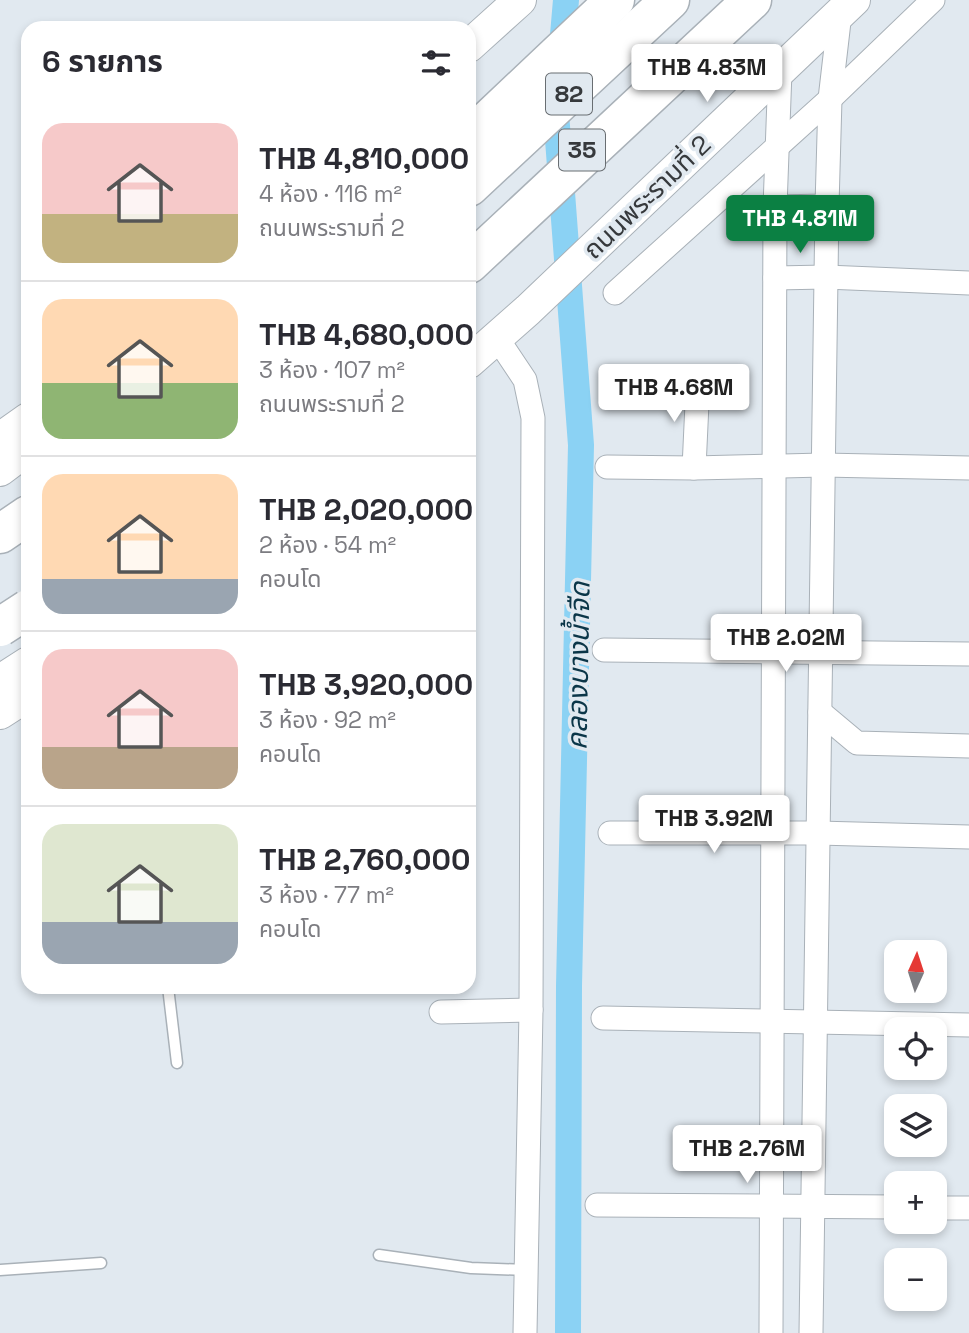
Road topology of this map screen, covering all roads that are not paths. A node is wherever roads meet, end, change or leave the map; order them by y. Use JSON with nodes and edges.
{"nodes":[{"id":1,"x":670,"y":0,"type":"edge"},
{"id":2,"x":741,"y":0,"type":"edge"},
{"id":3,"x":752,"y":0,"type":"edge"},
{"id":4,"x":933,"y":0,"type":"edge"},
{"id":5,"x":518,"y":1,"type":"edge"},
{"id":6,"x":847,"y":7,"type":"edge"},
{"id":7,"x":606,"y":8,"type":"edge"},
{"id":8,"x":476,"y":40,"type":"edge"},
{"id":9,"x":780,"y":71,"type":"junction"},
{"id":10,"x":830,"y":99,"type":"junction"},
{"id":11,"x":476,"y":131,"type":"edge"},
{"id":12,"x":778,"y":145,"type":"junction"},
{"id":13,"x":476,"y":180,"type":"edge"},
{"id":14,"x":827,"y":206,"type":"junction"},
{"id":15,"x":775,"y":207,"type":"junction"},
{"id":16,"x":476,"y":248,"type":"edge"},
{"id":17,"x":476,"y":257,"type":"edge"},
{"id":18,"x":826,"y":277,"type":"junction"},
{"id":19,"x":775,"y":278,"type":"junction"},
{"id":20,"x":969,"y":283,"type":"edge"},
{"id":21,"x":615,"y":293,"type":"dead end"},
{"id":22,"x":497,"y":338,"type":"junction"},
{"id":23,"x":476,"y":356,"type":"edge"},
{"id":24,"x":698,"y":382,"type":"dead end"},
{"id":25,"x":12,"y":431,"type":"edge"},
{"id":26,"x":823,"y":465,"type":"junction"},
{"id":27,"x":774,"y":466,"type":"junction"},
{"id":28,"x":607,"y":467,"type":"dead end"},
{"id":29,"x":694,"y":468,"type":"junction"},
{"id":30,"x":969,"y":468,"type":"edge"},
{"id":31,"x":0,"y":470,"type":"edge"},
{"id":32,"x":21,"y":520,"type":"edge"},
{"id":33,"x":0,"y":534,"type":"edge"},
{"id":34,"x":21,"y":546,"type":"edge"},
{"id":35,"x":0,"y":560,"type":"edge"},
{"id":36,"x":21,"y":614,"type":"edge"},
{"id":37,"x":0,"y":628,"type":"edge"},
{"id":38,"x":604,"y":650,"type":"dead end"},
{"id":39,"x":774,"y":652,"type":"junction"},
{"id":40,"x":820,"y":652,"type":"junction"},
{"id":41,"x":969,"y":654,"type":"edge"},
{"id":42,"x":21,"y":668,"type":"edge"},
{"id":43,"x":0,"y":681,"type":"edge"},
{"id":44,"x":21,"y":700,"type":"edge"},
{"id":45,"x":820,"y":712,"type":"junction"},
{"id":46,"x":0,"y":713,"type":"edge"},
{"id":47,"x":969,"y":746,"type":"edge"},
{"id":48,"x":610,"y":833,"type":"dead end"},
{"id":49,"x":818,"y":833,"type":"junction"},
{"id":50,"x":773,"y":834,"type":"junction"},
{"id":51,"x":969,"y":837,"type":"edge"},
{"id":52,"x":169,"y":994,"type":"edge"},
{"id":53,"x":531,"y":1010,"type":"junction"},
{"id":54,"x":441,"y":1012,"type":"dead end"},
{"id":55,"x":603,"y":1018,"type":"dead end"},
{"id":56,"x":815,"y":1021,"type":"junction"},
{"id":57,"x":772,"y":1022,"type":"junction"},
{"id":58,"x":969,"y":1025,"type":"edge"},
{"id":59,"x":177,"y":1063,"type":"dead end"},
{"id":60,"x":597,"y":1205,"type":"dead end"},
{"id":61,"x":813,"y":1206,"type":"junction"},
{"id":62,"x":771,"y":1207,"type":"junction"},
{"id":63,"x":884,"y":1207,"type":"edge"},
{"id":64,"x":947,"y":1208,"type":"edge"},
{"id":65,"x":969,"y":1208,"type":"edge"},
{"id":66,"x":379,"y":1255,"type":"dead end"},
{"id":67,"x":101,"y":1263,"type":"dead end"},
{"id":68,"x":0,"y":1270,"type":"edge"},
{"id":69,"x":527,"y":1270,"type":"junction"},
{"id":70,"x":525,"y":1333,"type":"edge"},
{"id":71,"x":771,"y":1333,"type":"edge"},
{"id":72,"x":811,"y":1333,"type":"edge"}],
"edges":[{"from":1,"to":13,"type":"highway","number":"82"},
{"from":2,"to":16,"type":"highway","number":"35"},
{"from":3,"to":17,"type":"highway","number":"82"},
{"from":4,"to":10,"type":"street"},
{"from":5,"to":8,"type":"main road"},
{"from":6,"to":9,"type":"main road","name":"ถนนพระรามที่ 2"},
{"from":6,"to":10,"type":"street"},
{"from":7,"to":11,"type":"highway"},
{"from":9,"to":12,"type":"street"},
{"from":9,"to":22,"type":"main road","name":"ถนนพระรามที่ 2"},
{"from":10,"to":12,"type":"street"},
{"from":10,"to":14,"type":"street"},
{"from":12,"to":15,"type":"street"},
{"from":12,"to":21,"type":"street"},
{"from":14,"to":15,"type":"street"},
{"from":14,"to":18,"type":"street"},
{"from":15,"to":19,"type":"street"},
{"from":18,"to":19,"type":"street"},
{"from":18,"to":20,"type":"street"},
{"from":18,"to":26,"type":"street"},
{"from":19,"to":27,"type":"street"},
{"from":22,"to":23,"type":"main road","name":"ถนนพระรามที่ 2"},
{"from":22,"to":53,"type":"street"},
{"from":24,"to":29,"type":"street"},
{"from":25,"to":31,"type":"main road"},
{"from":26,"to":27,"type":"street"},
{"from":26,"to":30,"type":"street"},
{"from":26,"to":40,"type":"street"},
{"from":27,"to":29,"type":"street"},
{"from":27,"to":39,"type":"street"},
{"from":28,"to":29,"type":"street"},
{"from":32,"to":33,"type":"highway"},
{"from":34,"to":35,"type":"highway"},
{"from":36,"to":37,"type":"highway","bridge":true},
{"from":38,"to":39,"type":"street"},
{"from":39,"to":40,"type":"street"},
{"from":39,"to":50,"type":"street"},
{"from":40,"to":41,"type":"street"},
{"from":40,"to":45,"type":"street"},
{"from":42,"to":43,"type":"main road"},
{"from":44,"to":46,"type":"main road"},
{"from":45,"to":47,"type":"street"},
{"from":45,"to":49,"type":"street"},
{"from":48,"to":50,"type":"street"},
{"from":49,"to":50,"type":"street"},
{"from":49,"to":51,"type":"street"},
{"from":49,"to":56,"type":"street"},
{"from":50,"to":57,"type":"street"},
{"from":52,"to":59,"type":"lane"},
{"from":53,"to":54,"type":"street"},
{"from":53,"to":69,"type":"street"},
{"from":55,"to":57,"type":"street"},
{"from":56,"to":57,"type":"street"},
{"from":56,"to":58,"type":"street"},
{"from":56,"to":61,"type":"street"},
{"from":57,"to":62,"type":"street"},
{"from":60,"to":62,"type":"street"},
{"from":61,"to":62,"type":"street"},
{"from":61,"to":63,"type":"street"},
{"from":61,"to":72,"type":"street"},
{"from":62,"to":71,"type":"street"},
{"from":64,"to":65,"type":"street"},
{"from":66,"to":69,"type":"lane"},
{"from":67,"to":68,"type":"lane"},
{"from":69,"to":70,"type":"street"}]}
